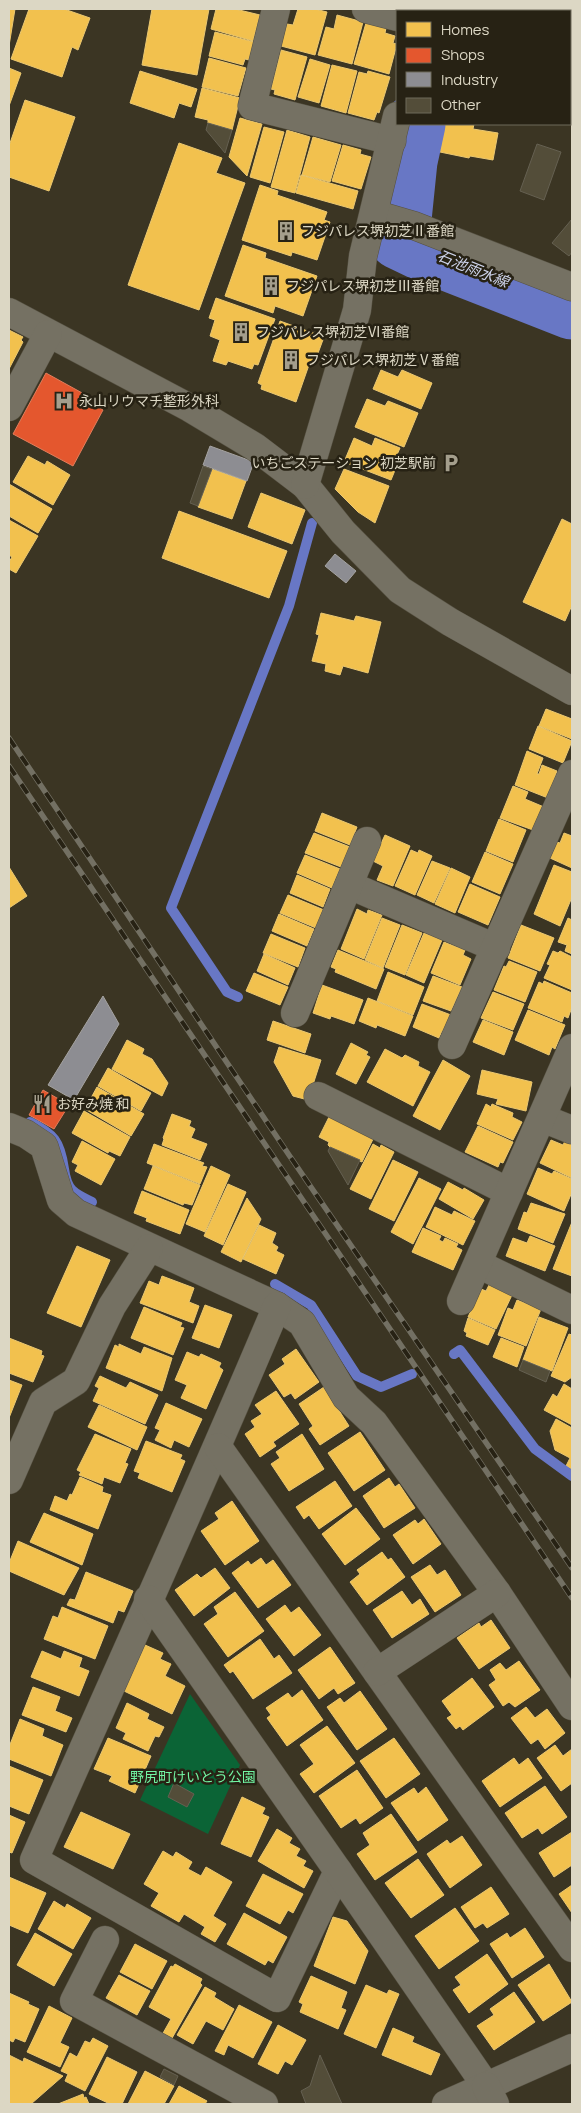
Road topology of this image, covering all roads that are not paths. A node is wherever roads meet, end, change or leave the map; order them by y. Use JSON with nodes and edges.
{"nodes":[{"id":1,"x":276,"y":9,"type":"edge"},
{"id":2,"x":366,"y":9,"type":"edge"},
{"id":3,"x":396,"y":17,"type":"edge"},
{"id":4,"x":394,"y":128,"type":"edge"},
{"id":5,"x":374,"y":214,"type":"junction"},
{"id":6,"x":572,"y":287,"type":"edge"},
{"id":7,"x":9,"y":312,"type":"edge"},
{"id":8,"x":48,"y":334,"type":"junction"},
{"id":9,"x":9,"y":407,"type":"edge"},
{"id":10,"x":305,"y":485,"type":"junction"},
{"id":11,"x":572,"y":691,"type":"edge"},
{"id":12,"x":572,"y":774,"type":"edge"},
{"id":13,"x":368,"y":841,"type":"dead end"},
{"id":14,"x":349,"y":885,"type":"junction"},
{"id":15,"x":496,"y":948,"type":"junction"},
{"id":16,"x":294,"y":1013,"type":"dead end"},
{"id":17,"x":452,"y":1045,"type":"dead end"},
{"id":18,"x":572,"y":1048,"type":"edge"},
{"id":19,"x":318,"y":1096,"type":"dead end"},
{"id":20,"x":542,"y":1118,"type":"junction"},
{"id":21,"x":9,"y":1127,"type":"edge"},
{"id":22,"x":572,"y":1130,"type":"edge"},
{"id":23,"x":509,"y":1192,"type":"junction"},
{"id":24,"x":149,"y":1248,"type":"junction"},
{"id":25,"x":478,"y":1264,"type":"junction"},
{"id":26,"x":461,"y":1301,"type":"dead end"},
{"id":27,"x":277,"y":1306,"type":"junction"},
{"id":28,"x":572,"y":1310,"type":"edge"},
{"id":29,"x":218,"y":1447,"type":"junction"},
{"id":30,"x":9,"y":1480,"type":"edge"},
{"id":31,"x":496,"y":1593,"type":"junction"},
{"id":32,"x":148,"y":1599,"type":"junction"},
{"id":33,"x":377,"y":1672,"type":"junction"},
{"id":34,"x":572,"y":1706,"type":"edge"},
{"id":35,"x":338,"y":1871,"type":"junction"},
{"id":36,"x":105,"y":1940,"type":"dead end"},
{"id":37,"x":572,"y":1948,"type":"edge"},
{"id":38,"x":572,"y":2048,"type":"edge"},
{"id":39,"x":490,"y":2095,"type":"edge"},
{"id":40,"x":264,"y":2104,"type":"edge"},
{"id":41,"x":446,"y":2104,"type":"edge"}],
"edges":[{"from":1,"to":4,"type":"street"},
{"from":2,"to":3,"type":"street"},
{"from":4,"to":5,"type":"street"},
{"from":5,"to":6,"type":"street"},
{"from":5,"to":10,"type":"street"},
{"from":7,"to":8,"type":"street"},
{"from":8,"to":9,"type":"street"},
{"from":8,"to":10,"type":"street"},
{"from":10,"to":11,"type":"street"},
{"from":12,"to":15,"type":"street"},
{"from":13,"to":14,"type":"street"},
{"from":14,"to":15,"type":"street"},
{"from":14,"to":16,"type":"street"},
{"from":15,"to":17,"type":"street"},
{"from":18,"to":20,"type":"street"},
{"from":19,"to":23,"type":"street"},
{"from":20,"to":22,"type":"street"},
{"from":20,"to":23,"type":"street"},
{"from":21,"to":24,"type":"street"},
{"from":23,"to":25,"type":"street"},
{"from":24,"to":27,"type":"street"},
{"from":24,"to":30,"type":"street"},
{"from":25,"to":26,"type":"street"},
{"from":25,"to":28,"type":"street"},
{"from":27,"to":29,"type":"street"},
{"from":27,"to":31,"type":"street"},
{"from":29,"to":32,"type":"street"},
{"from":29,"to":33,"type":"street"},
{"from":31,"to":33,"type":"street"},
{"from":31,"to":34,"type":"street"},
{"from":32,"to":35,"type":"street"},
{"from":32,"to":35,"type":"street"},
{"from":33,"to":37,"type":"street"},
{"from":35,"to":39,"type":"street"},
{"from":36,"to":40,"type":"street"},
{"from":38,"to":39,"type":"street"},
{"from":39,"to":41,"type":"street"}]}
